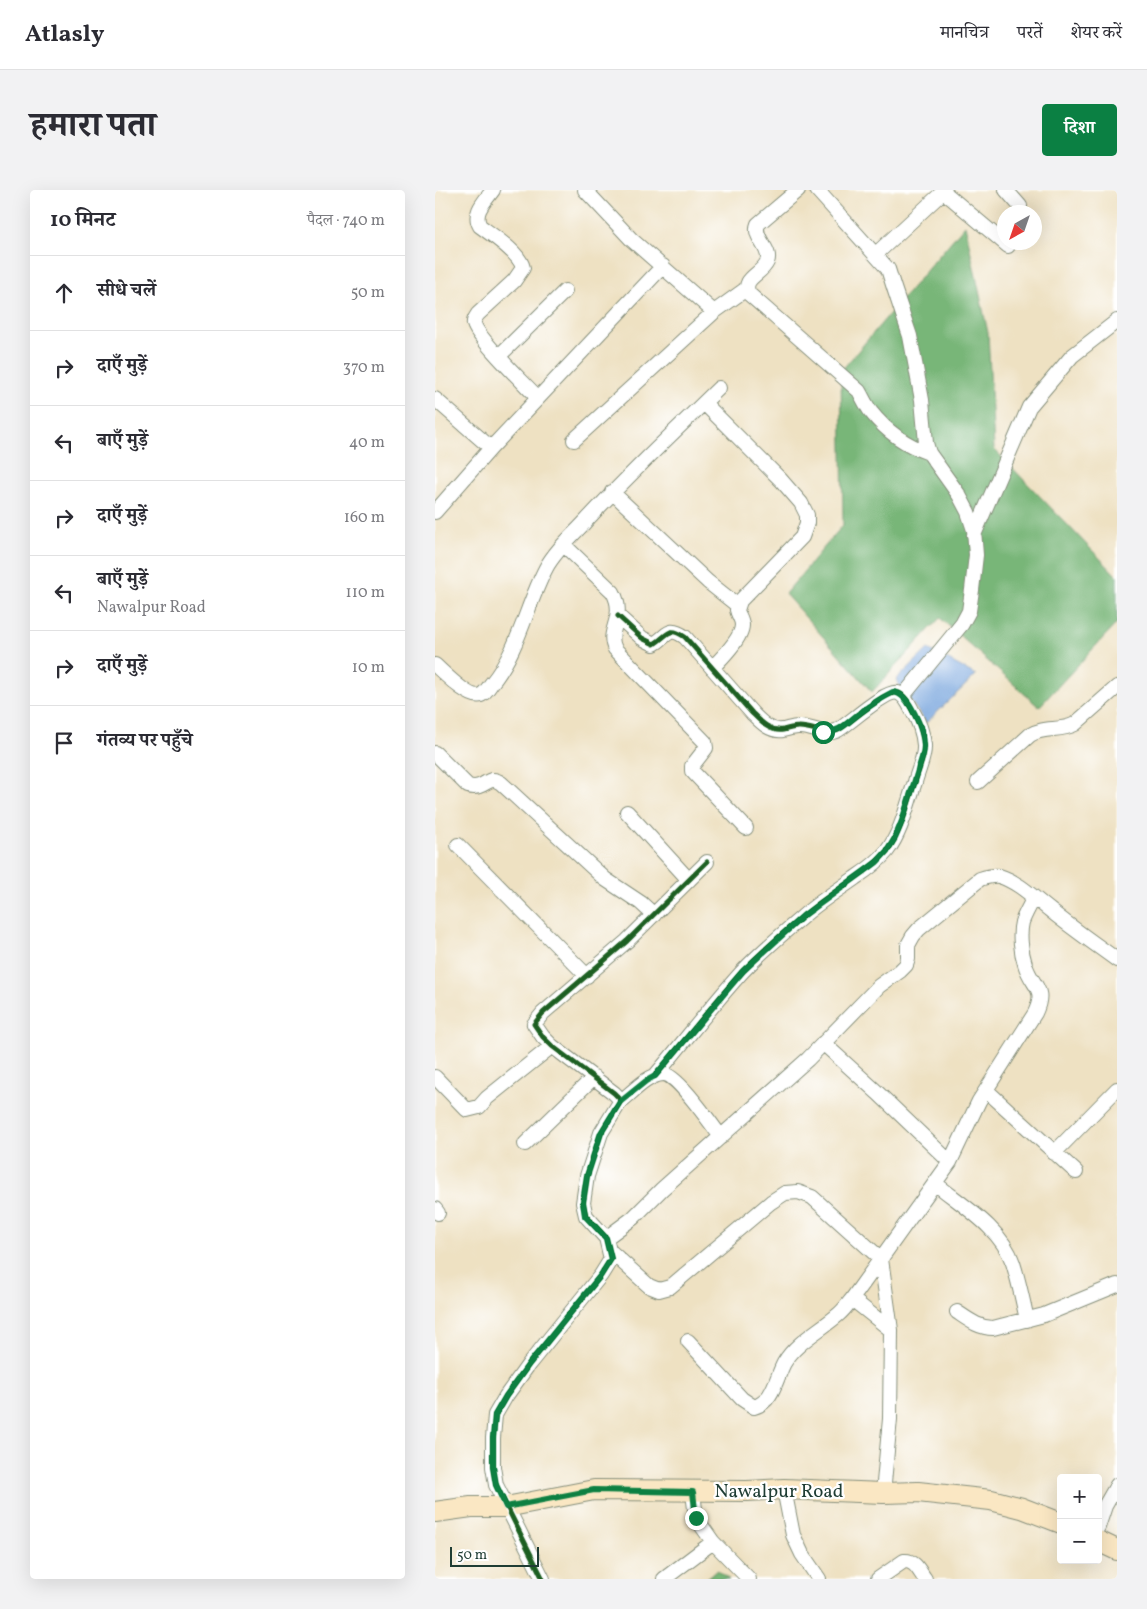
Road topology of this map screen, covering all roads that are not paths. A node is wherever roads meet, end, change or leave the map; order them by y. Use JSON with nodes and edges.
{"nodes":[{"id":1,"x":493,"y":190,"type":"edge"},
{"id":2,"x":798,"y":190,"type":"edge"},
{"id":3,"x":817,"y":190,"type":"edge"},
{"id":4,"x":1005,"y":190,"type":"edge"},
{"id":5,"x":945,"y":191,"type":"edge"},
{"id":6,"x":594,"y":193,"type":"edge"},
{"id":7,"x":1019,"y":205,"type":"edge"},
{"id":8,"x":997,"y":236,"type":"edge"},
{"id":9,"x":876,"y":254,"type":"junction"},
{"id":10,"x":663,"y":266,"type":"junction"},
{"id":11,"x":746,"y":289,"type":"junction"},
{"id":12,"x":565,"y":291,"type":"dead end"},
{"id":13,"x":714,"y":312,"type":"junction"},
{"id":14,"x":1117,"y":321,"type":"edge"},
{"id":15,"x":499,"y":356,"type":"junction"},
{"id":16,"x":719,"y":388,"type":"dead end"},
{"id":17,"x":538,"y":398,"type":"junction"},
{"id":18,"x":435,"y":399,"type":"edge"},
{"id":19,"x":704,"y":403,"type":"junction"},
{"id":20,"x":574,"y":440,"type":"dead end"},
{"id":21,"x":491,"y":448,"type":"junction"},
{"id":22,"x":929,"y":453,"type":"junction"},
{"id":23,"x":612,"y":492,"type":"junction"},
{"id":24,"x":435,"y":512,"type":"edge"},
{"id":25,"x":974,"y":534,"type":"junction"},
{"id":26,"x":564,"y":545,"type":"junction"},
{"id":27,"x":737,"y":605,"type":"junction"},
{"id":28,"x":618,"y":616,"type":"junction"},
{"id":29,"x":435,"y":665,"type":"edge"},
{"id":30,"x":713,"y":668,"type":"junction"},
{"id":31,"x":1117,"y":687,"type":"edge"},
{"id":32,"x":903,"y":696,"type":"junction"},
{"id":33,"x":435,"y":753,"type":"edge"},
{"id":34,"x":978,"y":782,"type":"dead end"},
{"id":35,"x":627,"y":812,"type":"dead end"},
{"id":36,"x":745,"y":828,"type":"dead end"},
{"id":37,"x":458,"y":845,"type":"dead end"},
{"id":38,"x":707,"y":862,"type":"dead end"},
{"id":39,"x":689,"y":880,"type":"junction"},
{"id":40,"x":1034,"y":898,"type":"junction"},
{"id":41,"x":654,"y":915,"type":"junction"},
{"id":42,"x":1117,"y":960,"type":"edge"},
{"id":43,"x":587,"y":976,"type":"junction"},
{"id":44,"x":823,"y":1043,"type":"junction"},
{"id":45,"x":552,"y":1046,"type":"junction"},
{"id":46,"x":655,"y":1076,"type":"junction"},
{"id":47,"x":435,"y":1077,"type":"edge"},
{"id":48,"x":594,"y":1077,"type":"junction"},
{"id":49,"x":986,"y":1090,"type":"junction"},
{"id":50,"x":1117,"y":1090,"type":"edge"},
{"id":51,"x":620,"y":1102,"type":"junction"},
{"id":52,"x":721,"y":1137,"type":"junction"},
{"id":53,"x":525,"y":1144,"type":"dead end"},
{"id":54,"x":1054,"y":1153,"type":"junction"},
{"id":55,"x":950,"y":1162,"type":"junction"},
{"id":56,"x":1076,"y":1172,"type":"dead end"},
{"id":57,"x":935,"y":1184,"type":"junction"},
{"id":58,"x":608,"y":1244,"type":"junction"},
{"id":59,"x":881,"y":1259,"type":"junction"},
{"id":60,"x":1117,"y":1285,"type":"edge"},
{"id":61,"x":852,"y":1299,"type":"junction"},
{"id":62,"x":957,"y":1312,"type":"dead end"},
{"id":63,"x":1027,"y":1320,"type":"junction"},
{"id":64,"x":891,"y":1330,"type":"junction"},
{"id":65,"x":688,"y":1341,"type":"dead end"},
{"id":66,"x":1117,"y":1485,"type":"edge"},
{"id":67,"x":784,"y":1489,"type":"junction"},
{"id":68,"x":693,"y":1492,"type":"junction"},
{"id":69,"x":883,"y":1493,"type":"junction"},
{"id":70,"x":506,"y":1507,"type":"junction"},
{"id":71,"x":435,"y":1512,"type":"edge"},
{"id":72,"x":1101,"y":1519,"type":"edge"},
{"id":73,"x":1057,"y":1522,"type":"edge"},
{"id":74,"x":713,"y":1542,"type":"junction"},
{"id":75,"x":1102,"y":1543,"type":"edge"},
{"id":76,"x":1117,"y":1550,"type":"edge"},
{"id":77,"x":543,"y":1579,"type":"edge"},
{"id":78,"x":664,"y":1579,"type":"edge"},
{"id":79,"x":749,"y":1579,"type":"edge"},
{"id":80,"x":819,"y":1579,"type":"edge"},
{"id":81,"x":878,"y":1579,"type":"edge"},
{"id":82,"x":925,"y":1579,"type":"edge"}],
"edges":[{"from":1,"to":15,"type":"street"},
{"from":2,"to":11,"type":"street"},
{"from":3,"to":9,"type":"street"},
{"from":4,"to":7,"type":"street"},
{"from":5,"to":8,"type":"street"},
{"from":5,"to":9,"type":"street"},
{"from":6,"to":10,"type":"street"},
{"from":9,"to":22,"type":"street"},
{"from":10,"to":13,"type":"street"},
{"from":10,"to":17,"type":"street"},
{"from":11,"to":13,"type":"street"},
{"from":11,"to":22,"type":"street"},
{"from":12,"to":15,"type":"street"},
{"from":13,"to":20,"type":"street"},
{"from":14,"to":25,"type":"street"},
{"from":15,"to":17,"type":"street"},
{"from":16,"to":19,"type":"street"},
{"from":17,"to":21,"type":"street"},
{"from":18,"to":21,"type":"street"},
{"from":19,"to":23,"type":"street"},
{"from":19,"to":27,"type":"street"},
{"from":21,"to":24,"type":"street"},
{"from":22,"to":25,"type":"street"},
{"from":23,"to":26,"type":"street"},
{"from":23,"to":27,"type":"street"},
{"from":25,"to":32,"type":"street"},
{"from":26,"to":28,"type":"street"},
{"from":26,"to":29,"type":"street"},
{"from":27,"to":30,"type":"street"},
{"from":28,"to":30,"type":"street"},
{"from":28,"to":36,"type":"street"},
{"from":30,"to":32,"type":"street"},
{"from":31,"to":34,"type":"street"},
{"from":32,"to":46,"type":"street"},
{"from":33,"to":41,"type":"street"},
{"from":35,"to":39,"type":"street"},
{"from":37,"to":43,"type":"street"},
{"from":38,"to":39,"type":"street"},
{"from":39,"to":41,"type":"street"},
{"from":40,"to":42,"type":"street"},
{"from":40,"to":44,"type":"street"},
{"from":40,"to":49,"type":"street"},
{"from":41,"to":43,"type":"street"},
{"from":43,"to":45,"type":"street"},
{"from":44,"to":52,"type":"street"},
{"from":44,"to":55,"type":"street"},
{"from":45,"to":47,"type":"street"},
{"from":45,"to":48,"type":"street"},
{"from":46,"to":51,"type":"street"},
{"from":46,"to":52,"type":"street"},
{"from":48,"to":51,"type":"street"},
{"from":48,"to":53,"type":"street"},
{"from":49,"to":54,"type":"street"},
{"from":49,"to":55,"type":"street"},
{"from":50,"to":54,"type":"street"},
{"from":51,"to":58,"type":"street"},
{"from":52,"to":58,"type":"street"},
{"from":54,"to":56,"type":"street"},
{"from":55,"to":57,"type":"street"},
{"from":57,"to":59,"type":"street"},
{"from":57,"to":63,"type":"street"},
{"from":58,"to":59,"type":"street"},
{"from":58,"to":70,"type":"street"},
{"from":59,"to":61,"type":"street"},
{"from":59,"to":64,"type":"street"},
{"from":60,"to":63,"type":"street"},
{"from":61,"to":64,"type":"street"},
{"from":61,"to":65,"type":"street"},
{"from":62,"to":63,"type":"street"},
{"from":64,"to":69,"type":"street"},
{"from":66,"to":72,"type":"street"},
{"from":67,"to":68,"type":"street","name":"Nawalpur Road"},
{"from":67,"to":69,"type":"street","name":"Nawalpur Road"},
{"from":67,"to":80,"type":"street"},
{"from":68,"to":70,"type":"street","name":"Nawalpur Road"},
{"from":68,"to":74,"type":"street"},
{"from":69,"to":73,"type":"street","name":"Nawalpur Road"},
{"from":70,"to":71,"type":"street","name":"Nawalpur Road"},
{"from":70,"to":77,"type":"street"},
{"from":74,"to":78,"type":"street"},
{"from":74,"to":79,"type":"street"},
{"from":75,"to":76,"type":"street"},
{"from":81,"to":82,"type":"street"}]}
